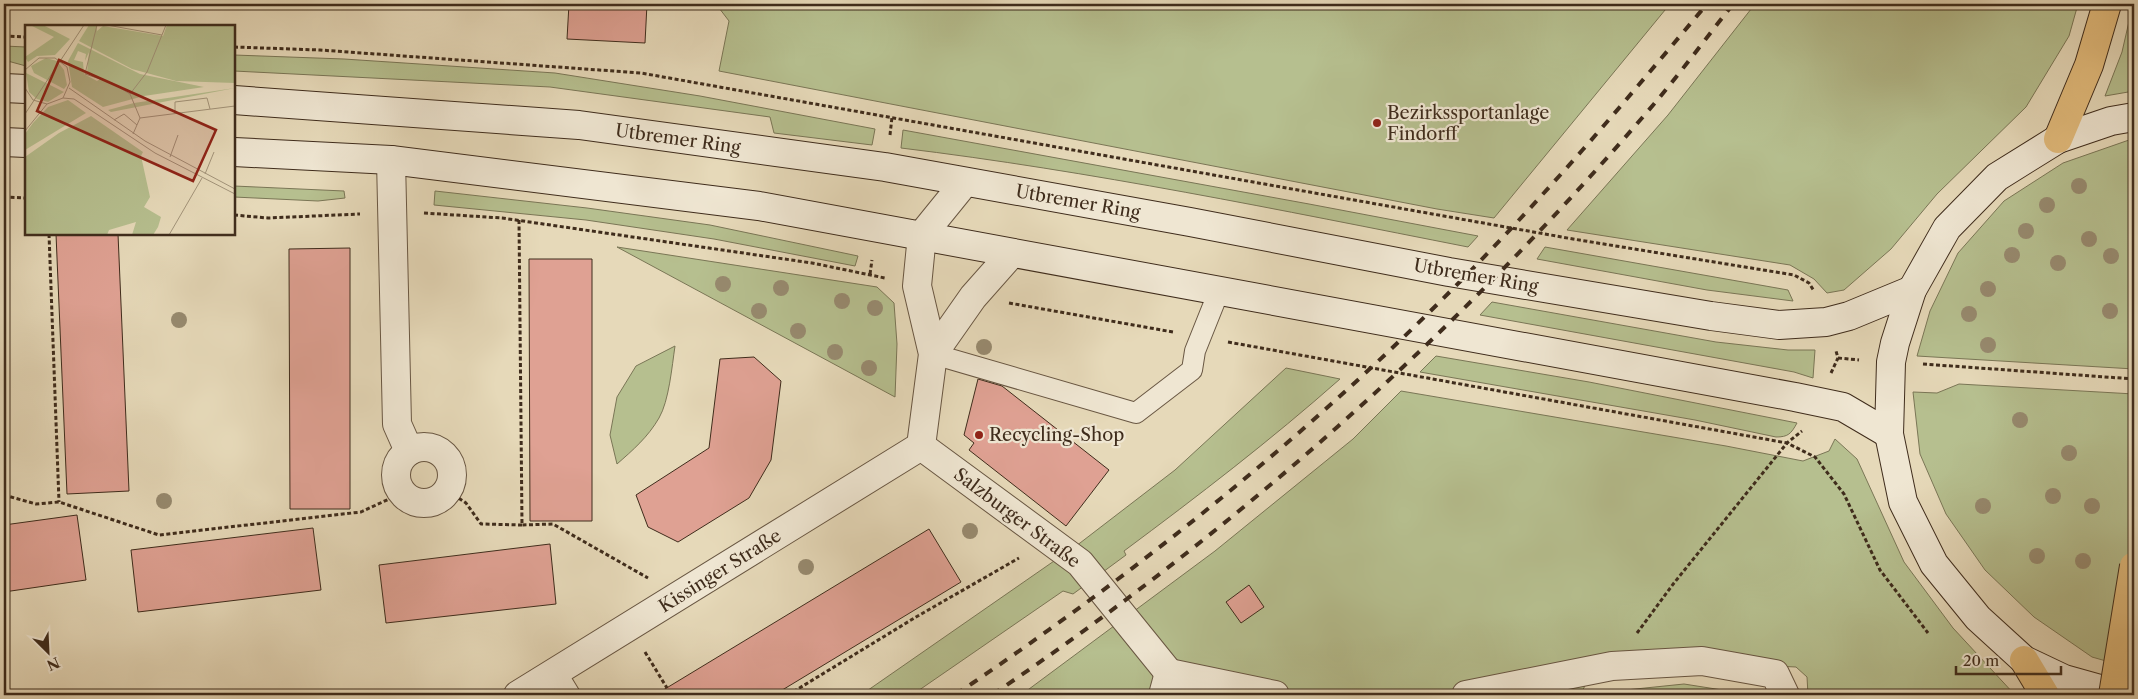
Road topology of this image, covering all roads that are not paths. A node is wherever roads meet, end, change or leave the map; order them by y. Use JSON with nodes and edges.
{"nodes":[{"id":1,"x":2107,"y":4,"type":"edge"},
{"id":2,"x":4,"y":88,"type":"edge"},
{"id":3,"x":25,"y":89,"type":"edge"},
{"id":4,"x":235,"y":100,"type":"edge"},
{"id":5,"x":2134,"y":117,"type":"edge"},
{"id":6,"x":2058,"y":139,"type":"junction"},
{"id":7,"x":4,"y":142,"type":"edge"},
{"id":8,"x":25,"y":143,"type":"edge"},
{"id":9,"x":235,"y":152,"type":"edge"},
{"id":10,"x":391,"y":160,"type":"junction"},
{"id":11,"x":964,"y":182,"type":"junction"},
{"id":12,"x":922,"y":235,"type":"junction"},
{"id":13,"x":1012,"y":252,"type":"junction"},
{"id":14,"x":1912,"y":290,"type":"junction"},
{"id":15,"x":1219,"y":291,"type":"junction"},
{"id":16,"x":933,"y":354,"type":"junction"},
{"id":17,"x":1889,"y":434,"type":"junction"},
{"id":18,"x":921,"y":446,"type":"junction"},
{"id":19,"x":409,"y":451,"type":"junction"},
{"id":20,"x":2134,"y":566,"type":"edge"},
{"id":21,"x":2024,"y":660,"type":"junction"},
{"id":22,"x":556,"y":672,"type":"junction"},
{"id":23,"x":1166,"y":684,"type":"edge"},
{"id":24,"x":1780,"y":685,"type":"edge"},
{"id":25,"x":518,"y":695,"type":"edge"},
{"id":26,"x":570,"y":695,"type":"edge"},
{"id":27,"x":1275,"y":695,"type":"edge"},
{"id":28,"x":1466,"y":695,"type":"edge"},
{"id":29,"x":2045,"y":695,"type":"edge"},
{"id":30,"x":2113,"y":695,"type":"edge"},
{"id":31,"x":2132,"y":695,"type":"edge"}],
"edges":[{"from":1,"to":6,"type":"highway"},
{"from":2,"to":3,"type":"main road"},
{"from":4,"to":11,"type":"main road","name":"Utbremer Ring"},
{"from":5,"to":6,"type":"main road"},
{"from":6,"to":14,"type":"main road"},
{"from":7,"to":8,"type":"main road"},
{"from":9,"to":10,"type":"main road"},
{"from":10,"to":12,"type":"main road"},
{"from":10,"to":19,"type":"main road"},
{"from":11,"to":12,"type":"main road"},
{"from":11,"to":14,"type":"main road","name":"Utbremer Ring"},
{"from":12,"to":13,"type":"main road"},
{"from":12,"to":16,"type":"main road"},
{"from":13,"to":15,"type":"main road"},
{"from":13,"to":16,"type":"main road"},
{"from":14,"to":17,"type":"main road"},
{"from":15,"to":16,"type":"lane"},
{"from":15,"to":17,"type":"main road"},
{"from":16,"to":18,"type":"main road"},
{"from":17,"to":21,"type":"main road"},
{"from":18,"to":22,"type":"main road","name":"Kissinger Straße"},
{"from":18,"to":23,"type":"main road","name":"Salzburger Straße"},
{"from":19,"to":19,"type":"main road"},
{"from":20,"to":30,"type":"highway","bridge":true},
{"from":21,"to":29,"type":"highway"},
{"from":21,"to":31,"type":"main road"},
{"from":22,"to":25,"type":"main road","name":"Kissinger Straße"},
{"from":22,"to":26,"type":"lane"},
{"from":23,"to":27,"type":"main road"},
{"from":24,"to":28,"type":"main road"}]}
